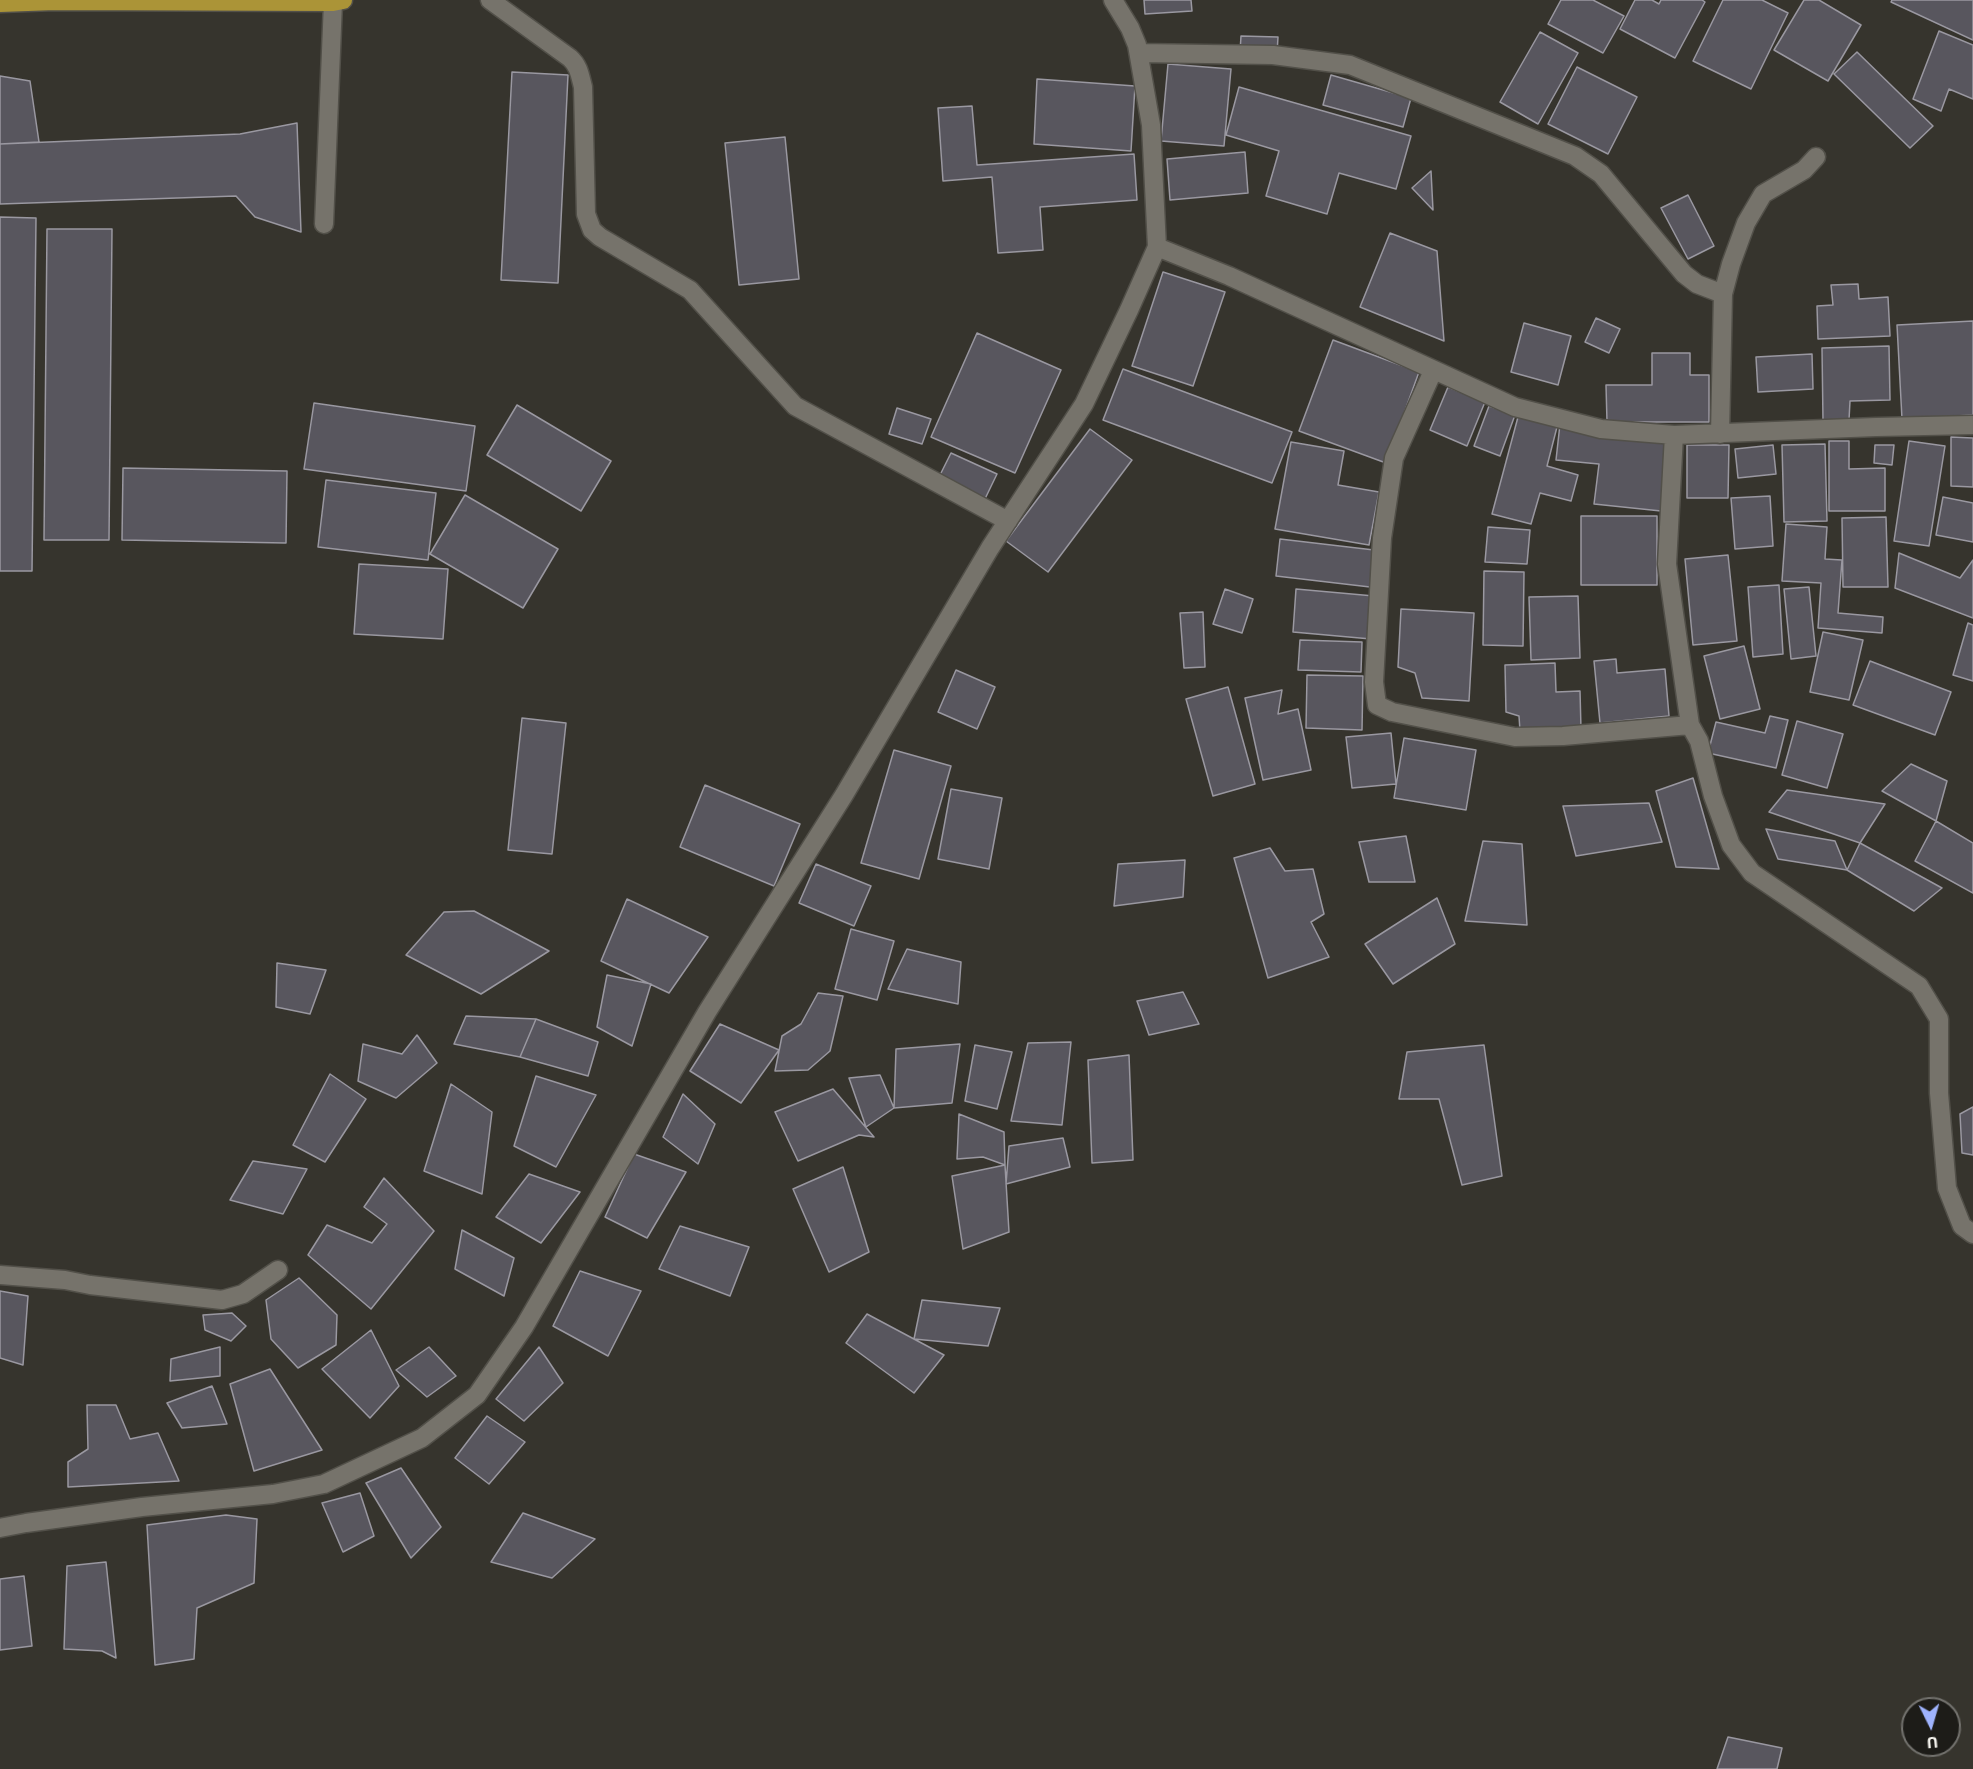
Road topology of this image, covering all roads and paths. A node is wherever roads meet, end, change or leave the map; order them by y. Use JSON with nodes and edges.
{"nodes":[{"id":1,"x":490,"y":0,"type":"edge"},
{"id":2,"x":1113,"y":0,"type":"edge"},
{"id":3,"x":338,"y":1,"type":"edge"},
{"id":4,"x":0,"y":3,"type":"edge"},
{"id":5,"x":1139,"y":53,"type":"junction"},
{"id":6,"x":1816,"y":158,"type":"dead end"},
{"id":7,"x":324,"y":224,"type":"dead end"},
{"id":8,"x":1157,"y":247,"type":"junction"},
{"id":9,"x":1723,"y":294,"type":"junction"},
{"id":10,"x":1433,"y":370,"type":"junction"},
{"id":11,"x":1973,"y":425,"type":"edge"},
{"id":12,"x":1720,"y":434,"type":"junction"},
{"id":13,"x":1674,"y":435,"type":"junction"},
{"id":14,"x":1008,"y":521,"type":"junction"},
{"id":15,"x":1690,"y":724,"type":"junction"},
{"id":16,"x":1973,"y":1234,"type":"edge"},
{"id":17,"x":278,"y":1270,"type":"dead end"},
{"id":18,"x":0,"y":1275,"type":"edge"},
{"id":19,"x":0,"y":1528,"type":"edge"}],
"edges":[{"from":1,"to":14,"type":"street"},
{"from":2,"to":5,"type":"street"},
{"from":3,"to":4,"type":"highway"},
{"from":3,"to":7,"type":"street"},
{"from":5,"to":8,"type":"street"},
{"from":5,"to":9,"type":"street"},
{"from":6,"to":9,"type":"street"},
{"from":8,"to":10,"type":"street"},
{"from":8,"to":14,"type":"street"},
{"from":9,"to":12,"type":"street"},
{"from":10,"to":13,"type":"street"},
{"from":10,"to":15,"type":"street"},
{"from":11,"to":12,"type":"street"},
{"from":12,"to":13,"type":"street"},
{"from":13,"to":15,"type":"street"},
{"from":14,"to":19,"type":"street"},
{"from":15,"to":16,"type":"street"},
{"from":17,"to":18,"type":"street"}]}
